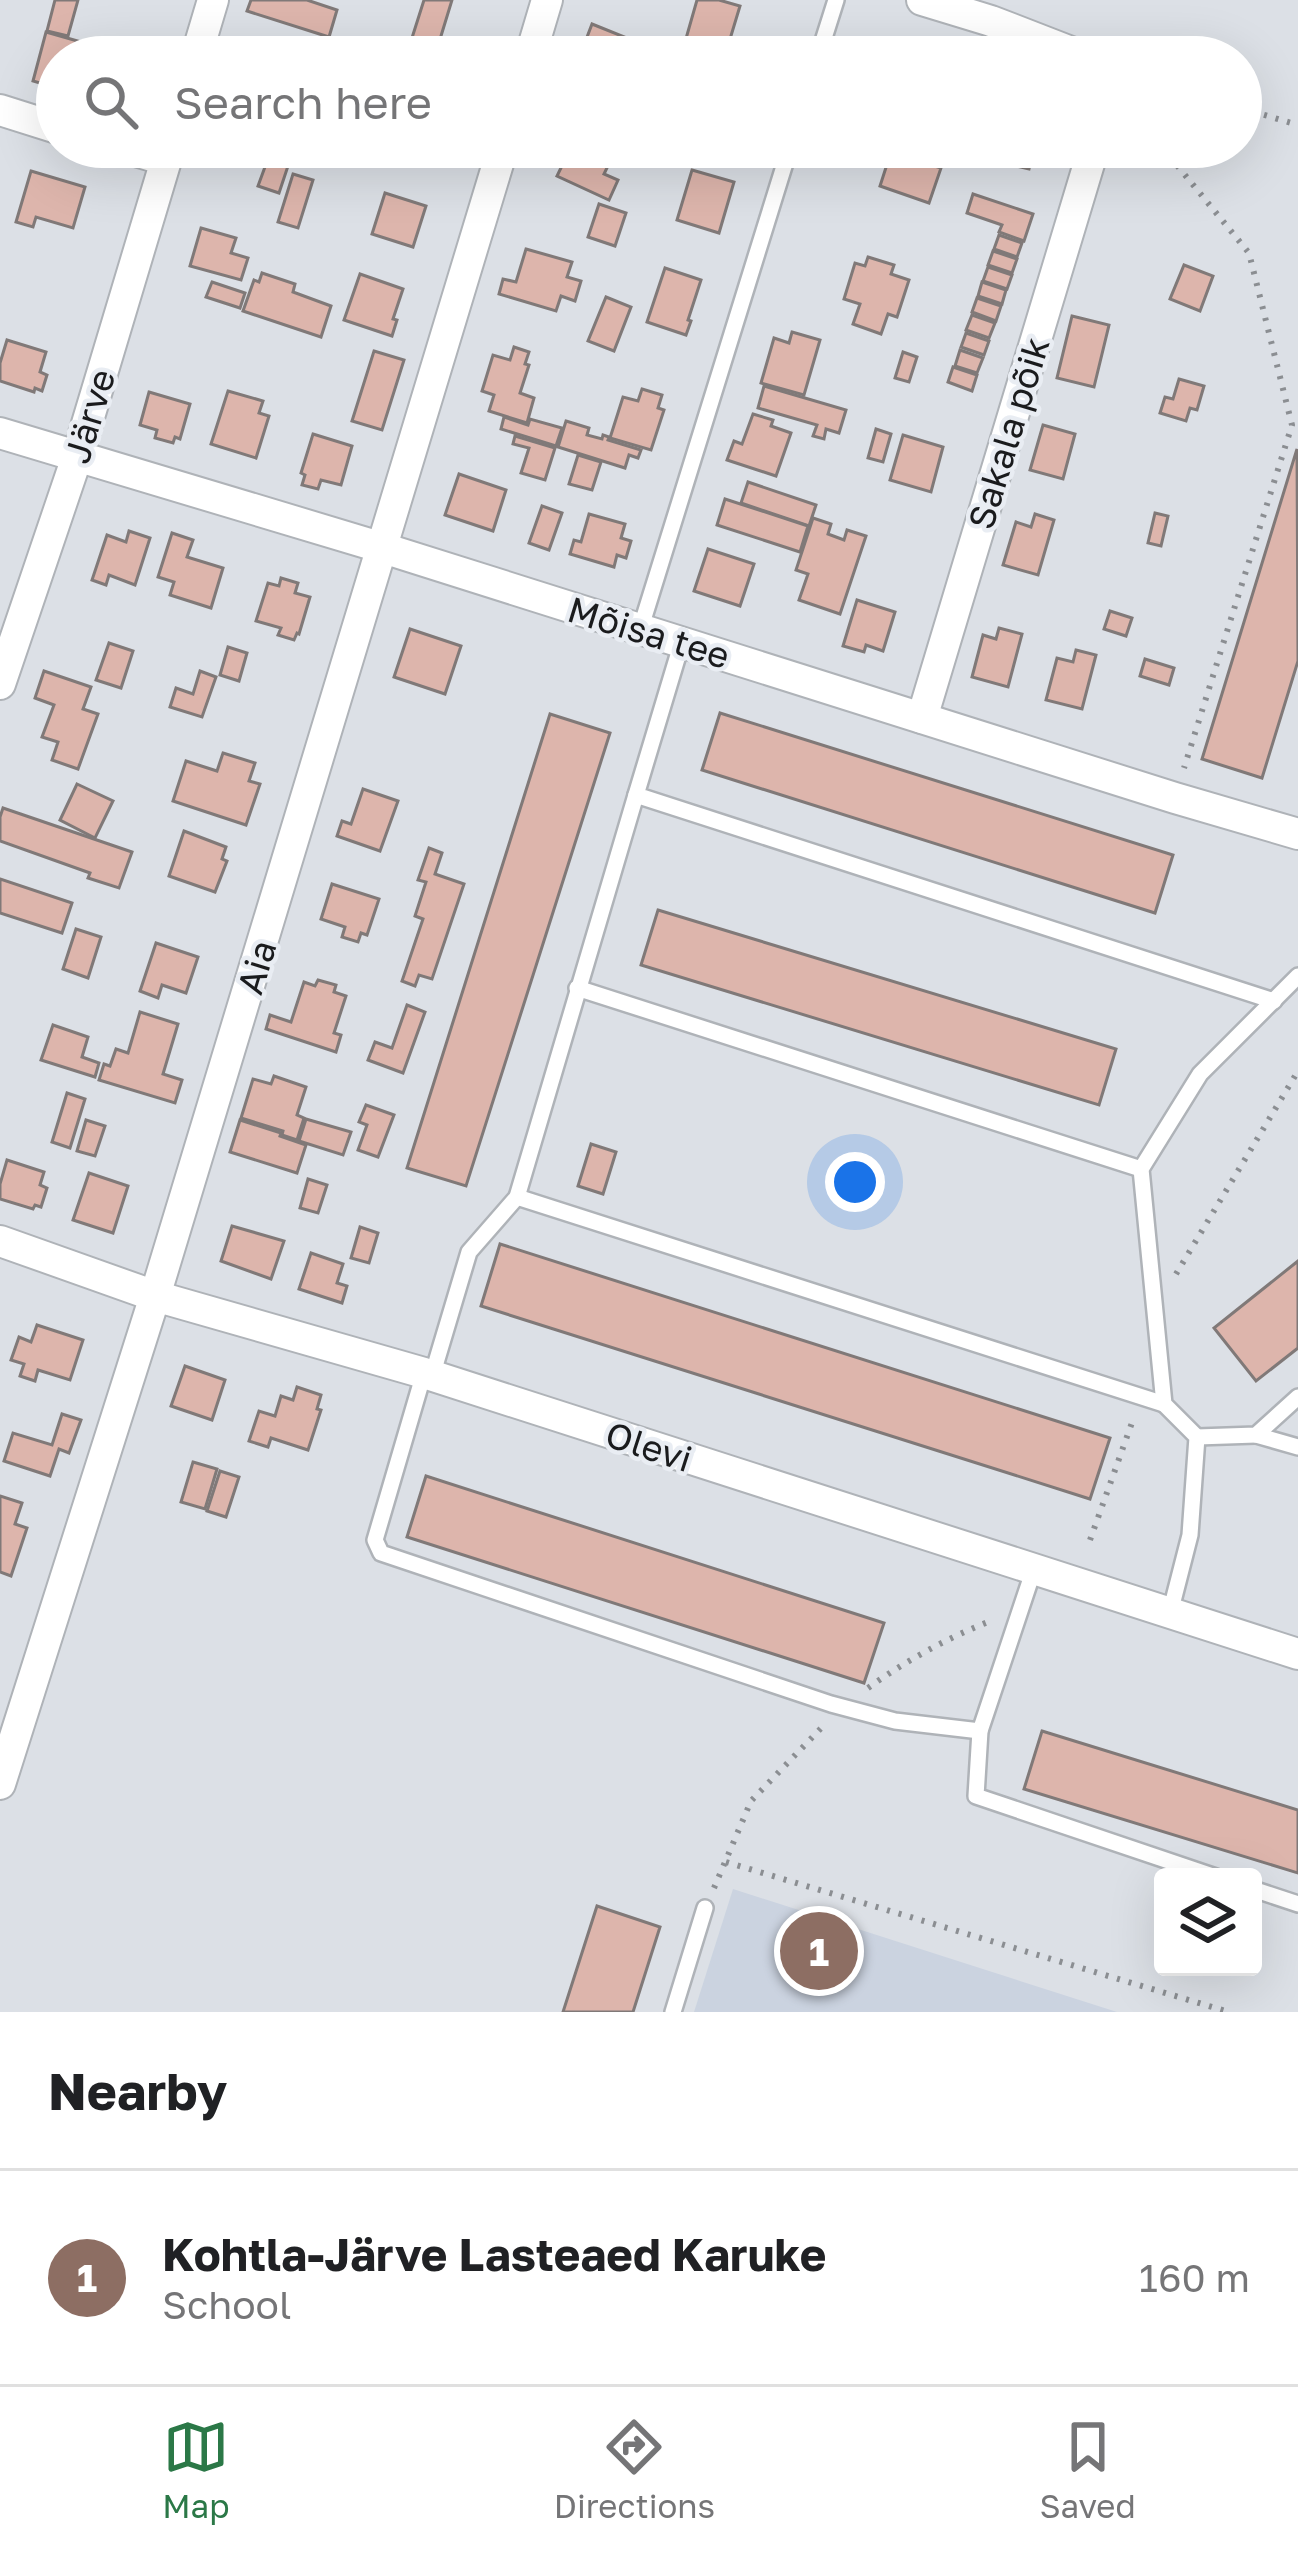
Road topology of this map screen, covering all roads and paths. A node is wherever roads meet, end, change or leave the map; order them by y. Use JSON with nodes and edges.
{"nodes":[{"id":1,"x":213,"y":0,"type":"edge"},
{"id":2,"x":547,"y":0,"type":"edge"},
{"id":3,"x":836,"y":0,"type":"edge"},
{"id":4,"x":922,"y":0,"type":"edge"},
{"id":5,"x":994,"y":11,"type":"edge"},
{"id":6,"x":202,"y":36,"type":"edge"},
{"id":7,"x":536,"y":36,"type":"edge"},
{"id":8,"x":825,"y":36,"type":"edge"},
{"id":9,"x":1043,"y":36,"type":"edge"},
{"id":10,"x":0,"y":110,"type":"edge"},
{"id":11,"x":1262,"y":114,"type":"edge"},
{"id":12,"x":36,"y":121,"type":"edge"},
{"id":13,"x":1298,"y":125,"type":"edge"},
{"id":14,"x":164,"y":168,"type":"edge"},
{"id":15,"x":497,"y":168,"type":"edge"},
{"id":16,"x":783,"y":168,"type":"edge"},
{"id":17,"x":1088,"y":168,"type":"edge"},
{"id":18,"x":1179,"y":168,"type":"edge"},
{"id":19,"x":1295,"y":423,"type":"edge"},
{"id":20,"x":0,"y":433,"type":"edge"},
{"id":21,"x":77,"y":457,"type":"junction"},
{"id":22,"x":383,"y":548,"type":"junction"},
{"id":23,"x":640,"y":629,"type":"junction"},
{"id":24,"x":682,"y":642,"type":"junction"},
{"id":25,"x":0,"y":684,"type":"edge"},
{"id":26,"x":922,"y":718,"type":"junction"},
{"id":27,"x":636,"y":796,"type":"junction"},
{"id":28,"x":1174,"y":798,"type":"junction"},
{"id":29,"x":1298,"y":834,"type":"edge"},
{"id":30,"x":1298,"y":976,"type":"edge"},
{"id":31,"x":578,"y":988,"type":"junction"},
{"id":32,"x":1274,"y":1001,"type":"junction"},
{"id":33,"x":1298,"y":1071,"type":"edge"},
{"id":34,"x":1141,"y":1169,"type":"junction"},
{"id":35,"x":517,"y":1197,"type":"junction"},
{"id":36,"x":0,"y":1241,"type":"edge"},
{"id":37,"x":155,"y":1296,"type":"junction"},
{"id":38,"x":1155,"y":1309,"type":"junction"},
{"id":39,"x":428,"y":1374,"type":"junction"},
{"id":40,"x":1141,"y":1396,"type":"junction"},
{"id":41,"x":1298,"y":1397,"type":"edge"},
{"id":42,"x":1164,"y":1404,"type":"junction"},
{"id":43,"x":1256,"y":1435,"type":"junction"},
{"id":44,"x":1197,"y":1436,"type":"junction"},
{"id":45,"x":1298,"y":1448,"type":"edge"},
{"id":46,"x":1090,"y":1540,"type":"dead end"},
{"id":47,"x":1034,"y":1569,"type":"junction"},
{"id":48,"x":1170,"y":1612,"type":"junction"},
{"id":49,"x":1298,"y":1654,"type":"edge"},
{"id":50,"x":980,"y":1731,"type":"junction"},
{"id":51,"x":0,"y":1784,"type":"edge"},
{"id":52,"x":725,"y":1862,"type":"dead end"},
{"id":53,"x":1189,"y":1868,"type":"edge"},
{"id":54,"x":1262,"y":1892,"type":"edge"},
{"id":55,"x":1298,"y":1904,"type":"edge"},
{"id":56,"x":705,"y":1908,"type":"dead end"},
{"id":57,"x":673,"y":2012,"type":"edge"},
{"id":58,"x":1228,"y":2012,"type":"edge"}],
"edges":[{"from":1,"to":6,"type":"street"},
{"from":2,"to":7,"type":"street"},
{"from":3,"to":8,"type":"lane"},
{"from":4,"to":5,"type":"street"},
{"from":5,"to":9,"type":"street"},
{"from":10,"to":12,"type":"street"},
{"from":11,"to":13,"type":"path"},
{"from":14,"to":21,"type":"street","name":"Järve"},
{"from":15,"to":22,"type":"street","name":"Aia"},
{"from":16,"to":23,"type":"lane"},
{"from":17,"to":26,"type":"street","name":"Sakala põik"},
{"from":18,"to":19,"type":"path"},
{"from":19,"to":28,"type":"path"},
{"from":20,"to":21,"type":"street","name":"Mõisa tee"},
{"from":21,"to":22,"type":"street","name":"Mõisa tee"},
{"from":21,"to":25,"type":"street","name":"Järve"},
{"from":22,"to":23,"type":"street","name":"Mõisa tee"},
{"from":22,"to":37,"type":"street","name":"Aia"},
{"from":23,"to":24,"type":"street","name":"Mõisa tee"},
{"from":24,"to":26,"type":"street","name":"Mõisa tee"},
{"from":24,"to":27,"type":"lane"},
{"from":26,"to":28,"type":"street","name":"Mõisa tee"},
{"from":27,"to":31,"type":"lane"},
{"from":27,"to":32,"type":"lane"},
{"from":28,"to":29,"type":"street","name":"Mõisa tee"},
{"from":30,"to":32,"type":"lane"},
{"from":31,"to":34,"type":"lane"},
{"from":31,"to":35,"type":"lane"},
{"from":32,"to":34,"type":"lane"},
{"from":33,"to":38,"type":"path"},
{"from":34,"to":38,"type":"lane"},
{"from":35,"to":39,"type":"lane"},
{"from":35,"to":40,"type":"lane"},
{"from":36,"to":37,"type":"street","name":"Olevi"},
{"from":37,"to":39,"type":"street","name":"Olevi"},
{"from":37,"to":51,"type":"street","name":"Aia"},
{"from":38,"to":42,"type":"lane"},
{"from":39,"to":47,"type":"street","name":"Olevi"},
{"from":39,"to":50,"type":"lane"},
{"from":40,"to":42,"type":"lane"},
{"from":40,"to":46,"type":"path"},
{"from":41,"to":43,"type":"lane"},
{"from":42,"to":44,"type":"lane"},
{"from":43,"to":44,"type":"lane"},
{"from":43,"to":45,"type":"lane"},
{"from":44,"to":48,"type":"lane"},
{"from":47,"to":48,"type":"street","name":"Olevi"},
{"from":47,"to":50,"type":"lane"},
{"from":48,"to":49,"type":"street","name":"Olevi"},
{"from":50,"to":53,"type":"lane"},
{"from":52,"to":58,"type":"path"},
{"from":54,"to":55,"type":"lane"},
{"from":56,"to":57,"type":"lane"}]}
